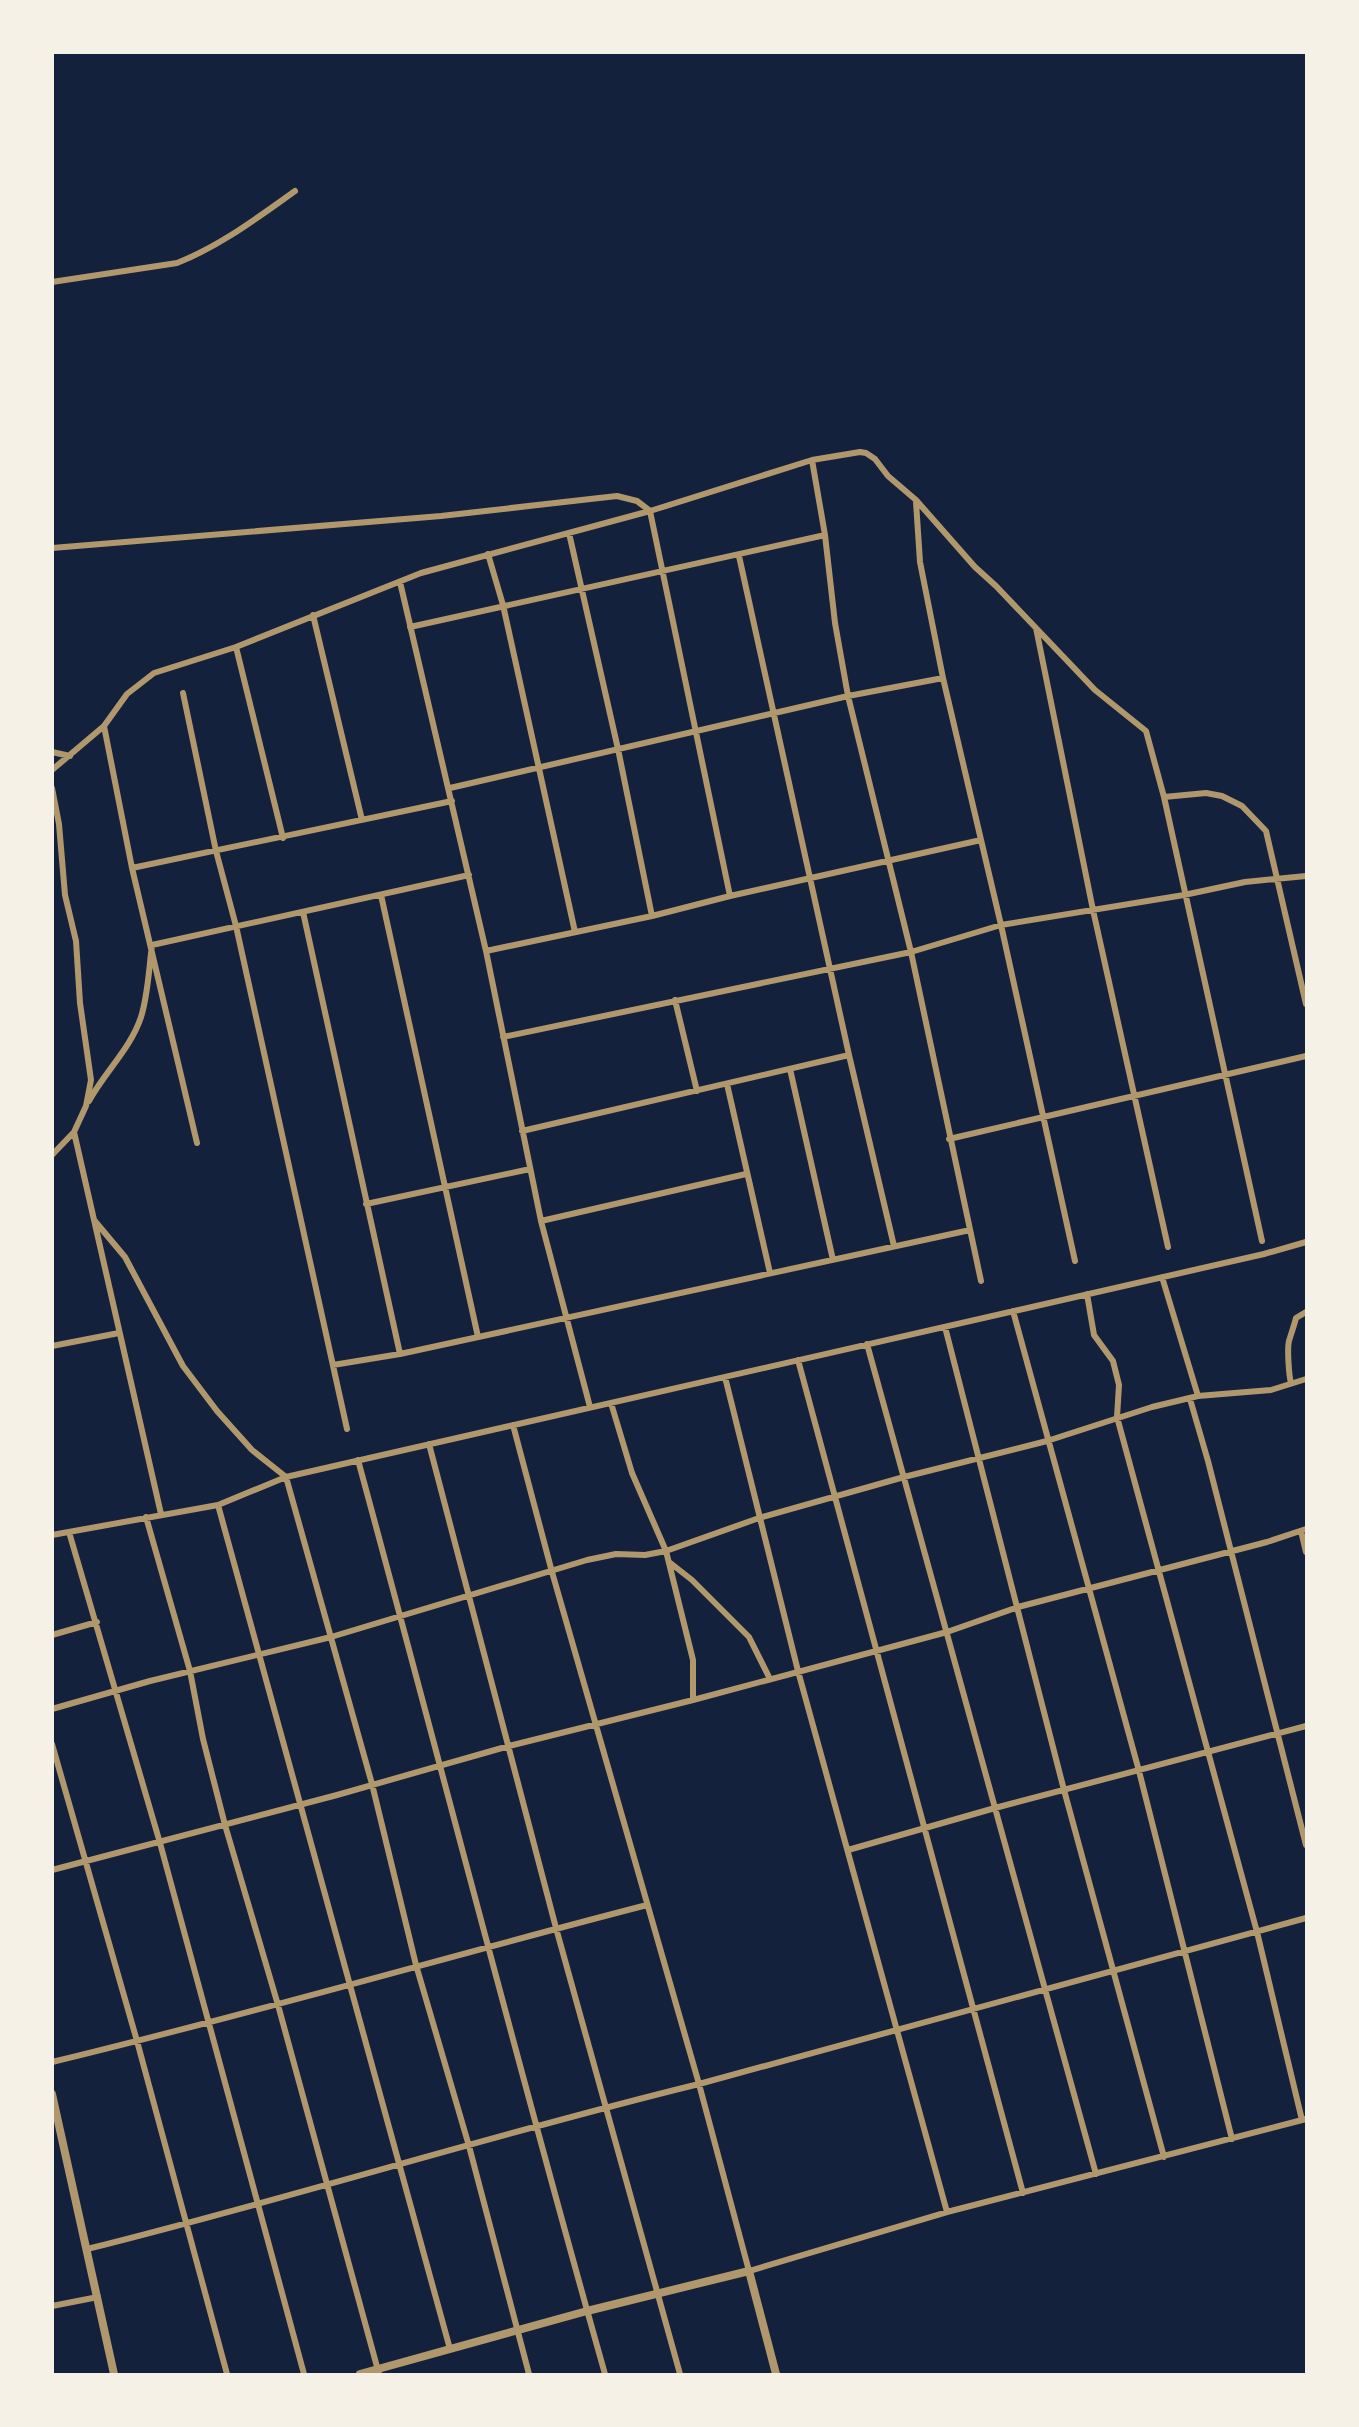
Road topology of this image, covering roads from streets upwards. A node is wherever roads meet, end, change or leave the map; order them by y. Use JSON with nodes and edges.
{"nodes":[{"id":1,"x":295,"y":191,"type":"dead end"},
{"id":2,"x":52,"y":282,"type":"edge"},
{"id":3,"x":812,"y":460,"type":"junction"},
{"id":4,"x":916,"y":500,"type":"junction"},
{"id":5,"x":650,"y":511,"type":"junction"},
{"id":6,"x":569,"y":533,"type":"junction"},
{"id":7,"x":825,"y":535,"type":"junction"},
{"id":8,"x":52,"y":548,"type":"edge"},
{"id":9,"x":488,"y":554,"type":"junction"},
{"id":10,"x":739,"y":556,"type":"junction"},
{"id":11,"x":662,"y":571,"type":"junction"},
{"id":12,"x":400,"y":582,"type":"junction"},
{"id":13,"x":580,"y":588,"type":"junction"},
{"id":14,"x":503,"y":605,"type":"junction"},
{"id":15,"x":313,"y":615,"type":"junction"},
{"id":16,"x":1036,"y":626,"type":"junction"},
{"id":17,"x":410,"y":627,"type":"junction"},
{"id":18,"x":236,"y":647,"type":"junction"},
{"id":19,"x":943,"y":678,"type":"junction"},
{"id":20,"x":183,"y":693,"type":"dead end"},
{"id":21,"x":848,"y":696,"type":"junction"},
{"id":22,"x":774,"y":715,"type":"junction"},
{"id":23,"x":104,"y":726,"type":"junction"},
{"id":24,"x":696,"y":731,"type":"junction"},
{"id":25,"x":618,"y":749,"type":"junction"},
{"id":26,"x":52,"y":752,"type":"edge"},
{"id":27,"x":70,"y":756,"type":"junction"},
{"id":28,"x":538,"y":769,"type":"junction"},
{"id":29,"x":52,"y":771,"type":"edge"},
{"id":30,"x":52,"y":788,"type":"edge"},
{"id":31,"x":450,"y":788,"type":"junction"},
{"id":32,"x":1164,"y":797,"type":"junction"},
{"id":33,"x":452,"y":801,"type":"junction"},
{"id":34,"x":362,"y":820,"type":"junction"},
{"id":35,"x":283,"y":838,"type":"junction"},
{"id":36,"x":981,"y":840,"type":"junction"},
{"id":37,"x":216,"y":852,"type":"junction"},
{"id":38,"x":888,"y":862,"type":"junction"},
{"id":39,"x":132,"y":868,"type":"junction"},
{"id":40,"x":469,"y":875,"type":"junction"},
{"id":41,"x":1307,"y":876,"type":"edge"},
{"id":42,"x":1276,"y":877,"type":"junction"},
{"id":43,"x":810,"y":880,"type":"junction"},
{"id":44,"x":381,"y":895,"type":"junction"},
{"id":45,"x":1184,"y":895,"type":"junction"},
{"id":46,"x":730,"y":896,"type":"junction"},
{"id":47,"x":1093,"y":910,"type":"junction"},
{"id":48,"x":303,"y":912,"type":"junction"},
{"id":49,"x":652,"y":916,"type":"junction"},
{"id":50,"x":1001,"y":925,"type":"junction"},
{"id":51,"x":236,"y":926,"type":"junction"},
{"id":52,"x":575,"y":932,"type":"junction"},
{"id":53,"x":152,"y":945,"type":"junction"},
{"id":54,"x":486,"y":951,"type":"junction"},
{"id":55,"x":911,"y":952,"type":"junction"},
{"id":56,"x":831,"y":968,"type":"junction"},
{"id":57,"x":675,"y":1000,"type":"junction"},
{"id":58,"x":1307,"y":1004,"type":"edge"},
{"id":59,"x":503,"y":1037,"type":"junction"},
{"id":60,"x":849,"y":1055,"type":"junction"},
{"id":61,"x":1307,"y":1056,"type":"edge"},
{"id":62,"x":790,"y":1069,"type":"junction"},
{"id":63,"x":1226,"y":1074,"type":"junction"},
{"id":64,"x":727,"y":1084,"type":"junction"},
{"id":65,"x":697,"y":1091,"type":"junction"},
{"id":66,"x":1135,"y":1097,"type":"junction"},
{"id":67,"x":86,"y":1106,"type":"junction"},
{"id":68,"x":1042,"y":1117,"type":"junction"},
{"id":69,"x":522,"y":1131,"type":"junction"},
{"id":70,"x":74,"y":1132,"type":"junction"},
{"id":71,"x":949,"y":1139,"type":"junction"},
{"id":72,"x":197,"y":1143,"type":"dead end"},
{"id":73,"x":52,"y":1155,"type":"edge"},
{"id":74,"x":530,"y":1169,"type":"junction"},
{"id":75,"x":747,"y":1174,"type":"junction"},
{"id":76,"x":444,"y":1188,"type":"junction"},
{"id":77,"x":366,"y":1204,"type":"junction"},
{"id":78,"x":94,"y":1220,"type":"junction"},
{"id":79,"x":541,"y":1221,"type":"junction"},
{"id":80,"x":970,"y":1230,"type":"junction"},
{"id":81,"x":1262,"y":1241,"type":"dead end"},
{"id":82,"x":1307,"y":1242,"type":"edge"},
{"id":83,"x":894,"y":1246,"type":"junction"},
{"id":84,"x":1168,"y":1247,"type":"dead end"},
{"id":85,"x":833,"y":1260,"type":"junction"},
{"id":86,"x":1075,"y":1261,"type":"dead end"},
{"id":87,"x":770,"y":1273,"type":"junction"},
{"id":88,"x":1162,"y":1277,"type":"junction"},
{"id":89,"x":981,"y":1281,"type":"dead end"},
{"id":90,"x":1087,"y":1294,"type":"junction"},
{"id":91,"x":1013,"y":1311,"type":"junction"},
{"id":92,"x":1307,"y":1312,"type":"edge"},
{"id":93,"x":568,"y":1317,"type":"junction"},
{"id":94,"x":945,"y":1327,"type":"junction"},
{"id":95,"x":119,"y":1333,"type":"junction"},
{"id":96,"x":478,"y":1337,"type":"junction"},
{"id":97,"x":867,"y":1344,"type":"junction"},
{"id":98,"x":52,"y":1346,"type":"edge"},
{"id":99,"x":400,"y":1354,"type":"junction"},
{"id":100,"x":798,"y":1360,"type":"junction"},
{"id":101,"x":333,"y":1365,"type":"junction"},
{"id":102,"x":725,"y":1377,"type":"junction"},
{"id":103,"x":1307,"y":1379,"type":"edge"},
{"id":104,"x":1291,"y":1383,"type":"junction"},
{"id":105,"x":1198,"y":1396,"type":"junction"},
{"id":106,"x":1190,"y":1399,"type":"junction"},
{"id":107,"x":611,"y":1403,"type":"junction"},
{"id":108,"x":590,"y":1408,"type":"junction"},
{"id":109,"x":1117,"y":1418,"type":"junction"},
{"id":110,"x":513,"y":1425,"type":"junction"},
{"id":111,"x":347,"y":1429,"type":"dead end"},
{"id":112,"x":1047,"y":1441,"type":"junction"},
{"id":113,"x":429,"y":1444,"type":"junction"},
{"id":114,"x":977,"y":1458,"type":"junction"},
{"id":115,"x":358,"y":1460,"type":"junction"},
{"id":116,"x":286,"y":1477,"type":"junction"},
{"id":117,"x":904,"y":1477,"type":"junction"},
{"id":118,"x":835,"y":1497,"type":"junction"},
{"id":119,"x":218,"y":1505,"type":"junction"},
{"id":120,"x":161,"y":1514,"type":"junction"},
{"id":121,"x":146,"y":1517,"type":"junction"},
{"id":122,"x":759,"y":1518,"type":"junction"},
{"id":123,"x":1304,"y":1530,"type":"edge"},
{"id":124,"x":69,"y":1532,"type":"junction"},
{"id":125,"x":52,"y":1535,"type":"edge"},
{"id":126,"x":666,"y":1551,"type":"junction"},
{"id":127,"x":1230,"y":1551,"type":"junction"},
{"id":128,"x":1307,"y":1552,"type":"edge"},
{"id":129,"x":669,"y":1562,"type":"junction"},
{"id":130,"x":1159,"y":1570,"type":"junction"},
{"id":131,"x":552,"y":1572,"type":"junction"},
{"id":132,"x":1090,"y":1588,"type":"junction"},
{"id":133,"x":469,"y":1596,"type":"junction"},
{"id":134,"x":1018,"y":1607,"type":"junction"},
{"id":135,"x":400,"y":1615,"type":"junction"},
{"id":136,"x":97,"y":1622,"type":"junction"},
{"id":137,"x":947,"y":1632,"type":"junction"},
{"id":138,"x":52,"y":1634,"type":"edge"},
{"id":139,"x":331,"y":1637,"type":"junction"},
{"id":140,"x":876,"y":1650,"type":"junction"},
{"id":141,"x":260,"y":1653,"type":"junction"},
{"id":142,"x":190,"y":1671,"type":"junction"},
{"id":143,"x":798,"y":1671,"type":"junction"},
{"id":144,"x":770,"y":1679,"type":"junction"},
{"id":145,"x":117,"y":1692,"type":"junction"},
{"id":146,"x":693,"y":1700,"type":"junction"},
{"id":147,"x":52,"y":1709,"type":"edge"},
{"id":148,"x":596,"y":1723,"type":"junction"},
{"id":149,"x":1307,"y":1726,"type":"edge"},
{"id":150,"x":1277,"y":1734,"type":"junction"},
{"id":151,"x":52,"y":1744,"type":"edge"},
{"id":152,"x":509,"y":1746,"type":"junction"},
{"id":153,"x":1209,"y":1751,"type":"junction"},
{"id":154,"x":441,"y":1765,"type":"junction"},
{"id":155,"x":1139,"y":1771,"type":"junction"},
{"id":156,"x":372,"y":1784,"type":"junction"},
{"id":157,"x":1064,"y":1790,"type":"junction"},
{"id":158,"x":301,"y":1804,"type":"junction"},
{"id":159,"x":995,"y":1808,"type":"junction"},
{"id":160,"x":225,"y":1825,"type":"junction"},
{"id":161,"x":925,"y":1828,"type":"junction"},
{"id":162,"x":160,"y":1843,"type":"junction"},
{"id":163,"x":1307,"y":1845,"type":"edge"},
{"id":164,"x":848,"y":1850,"type":"junction"},
{"id":165,"x":87,"y":1861,"type":"junction"},
{"id":166,"x":52,"y":1870,"type":"edge"},
{"id":167,"x":647,"y":1905,"type":"junction"},
{"id":168,"x":1307,"y":1917,"type":"edge"},
{"id":169,"x":556,"y":1928,"type":"junction"},
{"id":170,"x":1257,"y":1931,"type":"junction"},
{"id":171,"x":487,"y":1946,"type":"junction"},
{"id":172,"x":1186,"y":1951,"type":"junction"},
{"id":173,"x":416,"y":1965,"type":"junction"},
{"id":174,"x":1112,"y":1970,"type":"junction"},
{"id":175,"x":349,"y":1984,"type":"junction"},
{"id":176,"x":1044,"y":1990,"type":"junction"},
{"id":177,"x":278,"y":2005,"type":"junction"},
{"id":178,"x":975,"y":2010,"type":"junction"},
{"id":179,"x":208,"y":2022,"type":"junction"},
{"id":180,"x":897,"y":2029,"type":"junction"},
{"id":181,"x":137,"y":2041,"type":"junction"},
{"id":182,"x":52,"y":2062,"type":"edge"},
{"id":183,"x":699,"y":2084,"type":"junction"},
{"id":184,"x":52,"y":2094,"type":"edge"},
{"id":185,"x":606,"y":2107,"type":"junction"},
{"id":186,"x":54,"y":2112,"type":"edge"},
{"id":187,"x":1304,"y":2120,"type":"edge"},
{"id":188,"x":537,"y":2127,"type":"junction"},
{"id":189,"x":1232,"y":2139,"type":"junction"},
{"id":190,"x":469,"y":2146,"type":"junction"},
{"id":191,"x":1164,"y":2157,"type":"junction"},
{"id":192,"x":399,"y":2165,"type":"junction"},
{"id":193,"x":1096,"y":2175,"type":"junction"},
{"id":194,"x":327,"y":2185,"type":"junction"},
{"id":195,"x":1023,"y":2193,"type":"junction"},
{"id":196,"x":257,"y":2204,"type":"junction"},
{"id":197,"x":947,"y":2212,"type":"junction"},
{"id":198,"x":186,"y":2224,"type":"junction"},
{"id":199,"x":87,"y":2249,"type":"junction"},
{"id":200,"x":749,"y":2271,"type":"junction"},
{"id":201,"x":656,"y":2293,"type":"junction"},
{"id":202,"x":98,"y":2297,"type":"junction"},
{"id":203,"x":52,"y":2306,"type":"edge"},
{"id":204,"x":587,"y":2311,"type":"junction"},
{"id":205,"x":517,"y":2331,"type":"junction"},
{"id":206,"x":450,"y":2349,"type":"junction"},
{"id":207,"x":378,"y":2372,"type":"edge"},
{"id":208,"x":114,"y":2375,"type":"edge"},
{"id":209,"x":227,"y":2375,"type":"edge"},
{"id":210,"x":304,"y":2375,"type":"edge"},
{"id":211,"x":360,"y":2375,"type":"edge"},
{"id":212,"x":528,"y":2375,"type":"edge"},
{"id":213,"x":605,"y":2375,"type":"edge"},
{"id":214,"x":680,"y":2375,"type":"edge"},
{"id":215,"x":776,"y":2375,"type":"edge"}],
"edges":[{"from":1,"to":2,"type":"street"},
{"from":3,"to":4,"type":"street"},
{"from":3,"to":5,"type":"street"},
{"from":3,"to":7,"type":"street"},
{"from":4,"to":16,"type":"street"},
{"from":4,"to":19,"type":"street"},
{"from":5,"to":6,"type":"street"},
{"from":5,"to":8,"type":"street"},
{"from":5,"to":11,"type":"street"},
{"from":6,"to":9,"type":"street"},
{"from":6,"to":13,"type":"street"},
{"from":7,"to":10,"type":"street"},
{"from":7,"to":21,"type":"street"},
{"from":9,"to":12,"type":"street"},
{"from":9,"to":14,"type":"street"},
{"from":10,"to":11,"type":"street"},
{"from":10,"to":22,"type":"street"},
{"from":11,"to":13,"type":"street"},
{"from":11,"to":24,"type":"street"},
{"from":12,"to":15,"type":"street"},
{"from":12,"to":17,"type":"street"},
{"from":13,"to":14,"type":"street"},
{"from":13,"to":25,"type":"street"},
{"from":14,"to":17,"type":"street"},
{"from":14,"to":28,"type":"street"},
{"from":15,"to":18,"type":"street"},
{"from":15,"to":34,"type":"street"},
{"from":16,"to":32,"type":"street"},
{"from":16,"to":47,"type":"street"},
{"from":17,"to":31,"type":"street"},
{"from":18,"to":23,"type":"street"},
{"from":18,"to":35,"type":"street"},
{"from":19,"to":21,"type":"street"},
{"from":19,"to":36,"type":"street"},
{"from":20,"to":37,"type":"street"},
{"from":21,"to":22,"type":"street"},
{"from":21,"to":38,"type":"street"},
{"from":22,"to":24,"type":"street"},
{"from":22,"to":43,"type":"street"},
{"from":23,"to":27,"type":"street"},
{"from":23,"to":39,"type":"street"},
{"from":24,"to":25,"type":"street"},
{"from":24,"to":46,"type":"street"},
{"from":25,"to":28,"type":"street"},
{"from":25,"to":49,"type":"street"},
{"from":26,"to":27,"type":"street"},
{"from":27,"to":29,"type":"street"},
{"from":28,"to":31,"type":"street"},
{"from":28,"to":52,"type":"street"},
{"from":30,"to":67,"type":"street"},
{"from":31,"to":33,"type":"street"},
{"from":32,"to":42,"type":"street"},
{"from":32,"to":45,"type":"street"},
{"from":33,"to":34,"type":"street"},
{"from":33,"to":40,"type":"street"},
{"from":34,"to":35,"type":"street"},
{"from":35,"to":37,"type":"street"},
{"from":36,"to":38,"type":"street"},
{"from":36,"to":50,"type":"street"},
{"from":37,"to":39,"type":"street"},
{"from":37,"to":51,"type":"street"},
{"from":38,"to":43,"type":"street"},
{"from":38,"to":55,"type":"street"},
{"from":39,"to":53,"type":"street"},
{"from":40,"to":44,"type":"street"},
{"from":40,"to":54,"type":"street"},
{"from":41,"to":42,"type":"street"},
{"from":42,"to":45,"type":"street"},
{"from":42,"to":58,"type":"street"},
{"from":43,"to":46,"type":"street"},
{"from":43,"to":56,"type":"street"},
{"from":44,"to":48,"type":"street"},
{"from":44,"to":76,"type":"street"},
{"from":45,"to":47,"type":"street"},
{"from":45,"to":63,"type":"street"},
{"from":46,"to":49,"type":"street"},
{"from":47,"to":50,"type":"street"},
{"from":47,"to":66,"type":"street"},
{"from":48,"to":51,"type":"street"},
{"from":48,"to":77,"type":"street"},
{"from":49,"to":52,"type":"street"},
{"from":50,"to":55,"type":"street"},
{"from":50,"to":68,"type":"street"},
{"from":51,"to":53,"type":"street"},
{"from":51,"to":101,"type":"street"},
{"from":52,"to":54,"type":"street"},
{"from":53,"to":67,"type":"street"},
{"from":53,"to":72,"type":"street"},
{"from":54,"to":59,"type":"street"},
{"from":55,"to":56,"type":"street"},
{"from":55,"to":71,"type":"street"},
{"from":56,"to":57,"type":"street"},
{"from":56,"to":60,"type":"street"},
{"from":57,"to":59,"type":"street"},
{"from":57,"to":65,"type":"street"},
{"from":59,"to":69,"type":"street"},
{"from":60,"to":62,"type":"street"},
{"from":60,"to":83,"type":"street"},
{"from":61,"to":63,"type":"street"},
{"from":62,"to":64,"type":"street"},
{"from":62,"to":85,"type":"street"},
{"from":63,"to":66,"type":"street"},
{"from":63,"to":81,"type":"street"},
{"from":64,"to":65,"type":"street"},
{"from":64,"to":75,"type":"street"},
{"from":65,"to":69,"type":"street"},
{"from":66,"to":68,"type":"street"},
{"from":66,"to":84,"type":"street"},
{"from":67,"to":70,"type":"street"},
{"from":68,"to":71,"type":"street"},
{"from":68,"to":86,"type":"street"},
{"from":69,"to":74,"type":"street"},
{"from":70,"to":73,"type":"street"},
{"from":70,"to":78,"type":"street"},
{"from":71,"to":80,"type":"street"},
{"from":74,"to":76,"type":"street"},
{"from":74,"to":79,"type":"street"},
{"from":75,"to":79,"type":"street"},
{"from":75,"to":87,"type":"street"},
{"from":76,"to":77,"type":"street"},
{"from":76,"to":96,"type":"street"},
{"from":77,"to":99,"type":"street"},
{"from":78,"to":95,"type":"street"},
{"from":78,"to":116,"type":"street"},
{"from":79,"to":93,"type":"street"},
{"from":80,"to":83,"type":"street"},
{"from":80,"to":89,"type":"street"},
{"from":82,"to":88,"type":"street"},
{"from":83,"to":85,"type":"street"},
{"from":85,"to":87,"type":"street"},
{"from":87,"to":93,"type":"street"},
{"from":88,"to":90,"type":"street"},
{"from":88,"to":105,"type":"street"},
{"from":90,"to":91,"type":"street"},
{"from":90,"to":109,"type":"street"},
{"from":91,"to":94,"type":"street"},
{"from":91,"to":112,"type":"street"},
{"from":92,"to":104,"type":"street"},
{"from":93,"to":96,"type":"street"},
{"from":93,"to":108,"type":"street"},
{"from":94,"to":97,"type":"street"},
{"from":94,"to":114,"type":"street"},
{"from":95,"to":98,"type":"street"},
{"from":95,"to":120,"type":"street"},
{"from":96,"to":99,"type":"street"},
{"from":97,"to":100,"type":"street"},
{"from":97,"to":117,"type":"street"},
{"from":99,"to":101,"type":"street"},
{"from":100,"to":102,"type":"street"},
{"from":100,"to":118,"type":"street"},
{"from":101,"to":111,"type":"street"},
{"from":102,"to":107,"type":"street"},
{"from":102,"to":122,"type":"street"},
{"from":103,"to":104,"type":"street"},
{"from":104,"to":105,"type":"street"},
{"from":105,"to":106,"type":"street"},
{"from":106,"to":109,"type":"street"},
{"from":106,"to":127,"type":"street"},
{"from":107,"to":108,"type":"street"},
{"from":107,"to":126,"type":"street"},
{"from":108,"to":110,"type":"street"},
{"from":109,"to":112,"type":"street"},
{"from":109,"to":130,"type":"street"},
{"from":110,"to":113,"type":"street"},
{"from":110,"to":131,"type":"street"},
{"from":112,"to":114,"type":"street"},
{"from":112,"to":132,"type":"street"},
{"from":113,"to":115,"type":"street"},
{"from":113,"to":133,"type":"street"},
{"from":114,"to":117,"type":"street"},
{"from":114,"to":134,"type":"street"},
{"from":115,"to":116,"type":"street"},
{"from":115,"to":135,"type":"street"},
{"from":116,"to":119,"type":"street"},
{"from":116,"to":139,"type":"street"},
{"from":117,"to":118,"type":"street"},
{"from":117,"to":137,"type":"street"},
{"from":118,"to":122,"type":"street"},
{"from":118,"to":140,"type":"street"},
{"from":119,"to":120,"type":"street"},
{"from":119,"to":141,"type":"street"},
{"from":120,"to":121,"type":"street"},
{"from":121,"to":124,"type":"street"},
{"from":121,"to":142,"type":"street"},
{"from":122,"to":126,"type":"street"},
{"from":122,"to":143,"type":"street"},
{"from":123,"to":127,"type":"street"},
{"from":123,"to":128,"type":"street"},
{"from":124,"to":125,"type":"street"},
{"from":124,"to":136,"type":"street"},
{"from":126,"to":129,"type":"street"},
{"from":126,"to":131,"type":"street"},
{"from":127,"to":130,"type":"street"},
{"from":127,"to":150,"type":"street"},
{"from":129,"to":144,"type":"street"},
{"from":129,"to":146,"type":"street"},
{"from":130,"to":132,"type":"street"},
{"from":130,"to":153,"type":"street"},
{"from":131,"to":133,"type":"street"},
{"from":131,"to":148,"type":"street"},
{"from":132,"to":134,"type":"street"},
{"from":132,"to":155,"type":"street"},
{"from":133,"to":135,"type":"street"},
{"from":133,"to":152,"type":"street"},
{"from":134,"to":137,"type":"street"},
{"from":134,"to":157,"type":"street"},
{"from":135,"to":139,"type":"street"},
{"from":135,"to":154,"type":"street"},
{"from":136,"to":138,"type":"street"},
{"from":136,"to":145,"type":"street"},
{"from":137,"to":140,"type":"street"},
{"from":137,"to":159,"type":"street"},
{"from":139,"to":141,"type":"street"},
{"from":139,"to":156,"type":"street"},
{"from":140,"to":143,"type":"street"},
{"from":140,"to":161,"type":"street"},
{"from":141,"to":142,"type":"street"},
{"from":141,"to":158,"type":"street"},
{"from":142,"to":145,"type":"street"},
{"from":142,"to":160,"type":"street"},
{"from":143,"to":144,"type":"street"},
{"from":143,"to":164,"type":"street"},
{"from":144,"to":146,"type":"street"},
{"from":145,"to":147,"type":"street"},
{"from":145,"to":162,"type":"street"},
{"from":146,"to":148,"type":"street"},
{"from":148,"to":152,"type":"street"},
{"from":148,"to":167,"type":"street"},
{"from":149,"to":150,"type":"street"},
{"from":150,"to":153,"type":"street"},
{"from":150,"to":163,"type":"street"},
{"from":151,"to":165,"type":"street"},
{"from":152,"to":154,"type":"street"},
{"from":152,"to":169,"type":"street"},
{"from":153,"to":155,"type":"street"},
{"from":153,"to":170,"type":"street"},
{"from":154,"to":156,"type":"street"},
{"from":154,"to":171,"type":"street"},
{"from":155,"to":157,"type":"street"},
{"from":155,"to":172,"type":"street"},
{"from":156,"to":158,"type":"street"},
{"from":156,"to":173,"type":"street"},
{"from":157,"to":159,"type":"street"},
{"from":157,"to":174,"type":"street"},
{"from":158,"to":160,"type":"street"},
{"from":158,"to":175,"type":"street"},
{"from":159,"to":161,"type":"street"},
{"from":159,"to":176,"type":"street"},
{"from":160,"to":162,"type":"street"},
{"from":160,"to":177,"type":"street"},
{"from":161,"to":164,"type":"street"},
{"from":161,"to":178,"type":"street"},
{"from":162,"to":165,"type":"street"},
{"from":162,"to":179,"type":"street"},
{"from":164,"to":180,"type":"street"},
{"from":165,"to":166,"type":"street"},
{"from":165,"to":181,"type":"street"},
{"from":167,"to":169,"type":"street"},
{"from":167,"to":183,"type":"street"},
{"from":168,"to":170,"type":"street"},
{"from":169,"to":171,"type":"street"},
{"from":169,"to":185,"type":"street"},
{"from":170,"to":172,"type":"street"},
{"from":170,"to":187,"type":"street"},
{"from":171,"to":173,"type":"street"},
{"from":171,"to":188,"type":"street"},
{"from":172,"to":174,"type":"street"},
{"from":172,"to":189,"type":"street"},
{"from":173,"to":175,"type":"street"},
{"from":173,"to":190,"type":"street"},
{"from":174,"to":176,"type":"street"},
{"from":174,"to":191,"type":"street"},
{"from":175,"to":177,"type":"street"},
{"from":175,"to":192,"type":"street"},
{"from":176,"to":178,"type":"street"},
{"from":176,"to":193,"type":"street"},
{"from":177,"to":179,"type":"street"},
{"from":177,"to":194,"type":"street"},
{"from":178,"to":180,"type":"street"},
{"from":178,"to":195,"type":"street"},
{"from":179,"to":181,"type":"street"},
{"from":179,"to":196,"type":"street"},
{"from":180,"to":183,"type":"street"},
{"from":180,"to":197,"type":"street"},
{"from":181,"to":182,"type":"street"},
{"from":181,"to":198,"type":"street"},
{"from":183,"to":185,"type":"street"},
{"from":183,"to":200,"type":"street"},
{"from":184,"to":186,"type":"street"},
{"from":185,"to":188,"type":"street"},
{"from":185,"to":201,"type":"street"},
{"from":186,"to":199,"type":"street"},
{"from":187,"to":189,"type":"street"},
{"from":188,"to":190,"type":"street"},
{"from":188,"to":204,"type":"street"},
{"from":189,"to":191,"type":"street"},
{"from":190,"to":192,"type":"street"},
{"from":190,"to":205,"type":"street"},
{"from":191,"to":193,"type":"street"},
{"from":192,"to":194,"type":"street"},
{"from":192,"to":206,"type":"street"},
{"from":193,"to":195,"type":"street"},
{"from":194,"to":196,"type":"street"},
{"from":194,"to":207,"type":"street"},
{"from":195,"to":197,"type":"street"},
{"from":196,"to":198,"type":"street"},
{"from":196,"to":210,"type":"street"},
{"from":197,"to":200,"type":"street"},
{"from":198,"to":199,"type":"street"},
{"from":198,"to":209,"type":"street"},
{"from":199,"to":202,"type":"street"},
{"from":200,"to":201,"type":"street"},
{"from":200,"to":215,"type":"street"},
{"from":201,"to":204,"type":"street"},
{"from":201,"to":214,"type":"street"},
{"from":202,"to":203,"type":"street"},
{"from":202,"to":208,"type":"street"},
{"from":204,"to":205,"type":"street"},
{"from":204,"to":213,"type":"street"},
{"from":205,"to":206,"type":"street"},
{"from":205,"to":212,"type":"street"},
{"from":206,"to":207,"type":"street"},
{"from":207,"to":211,"type":"street"}]}
